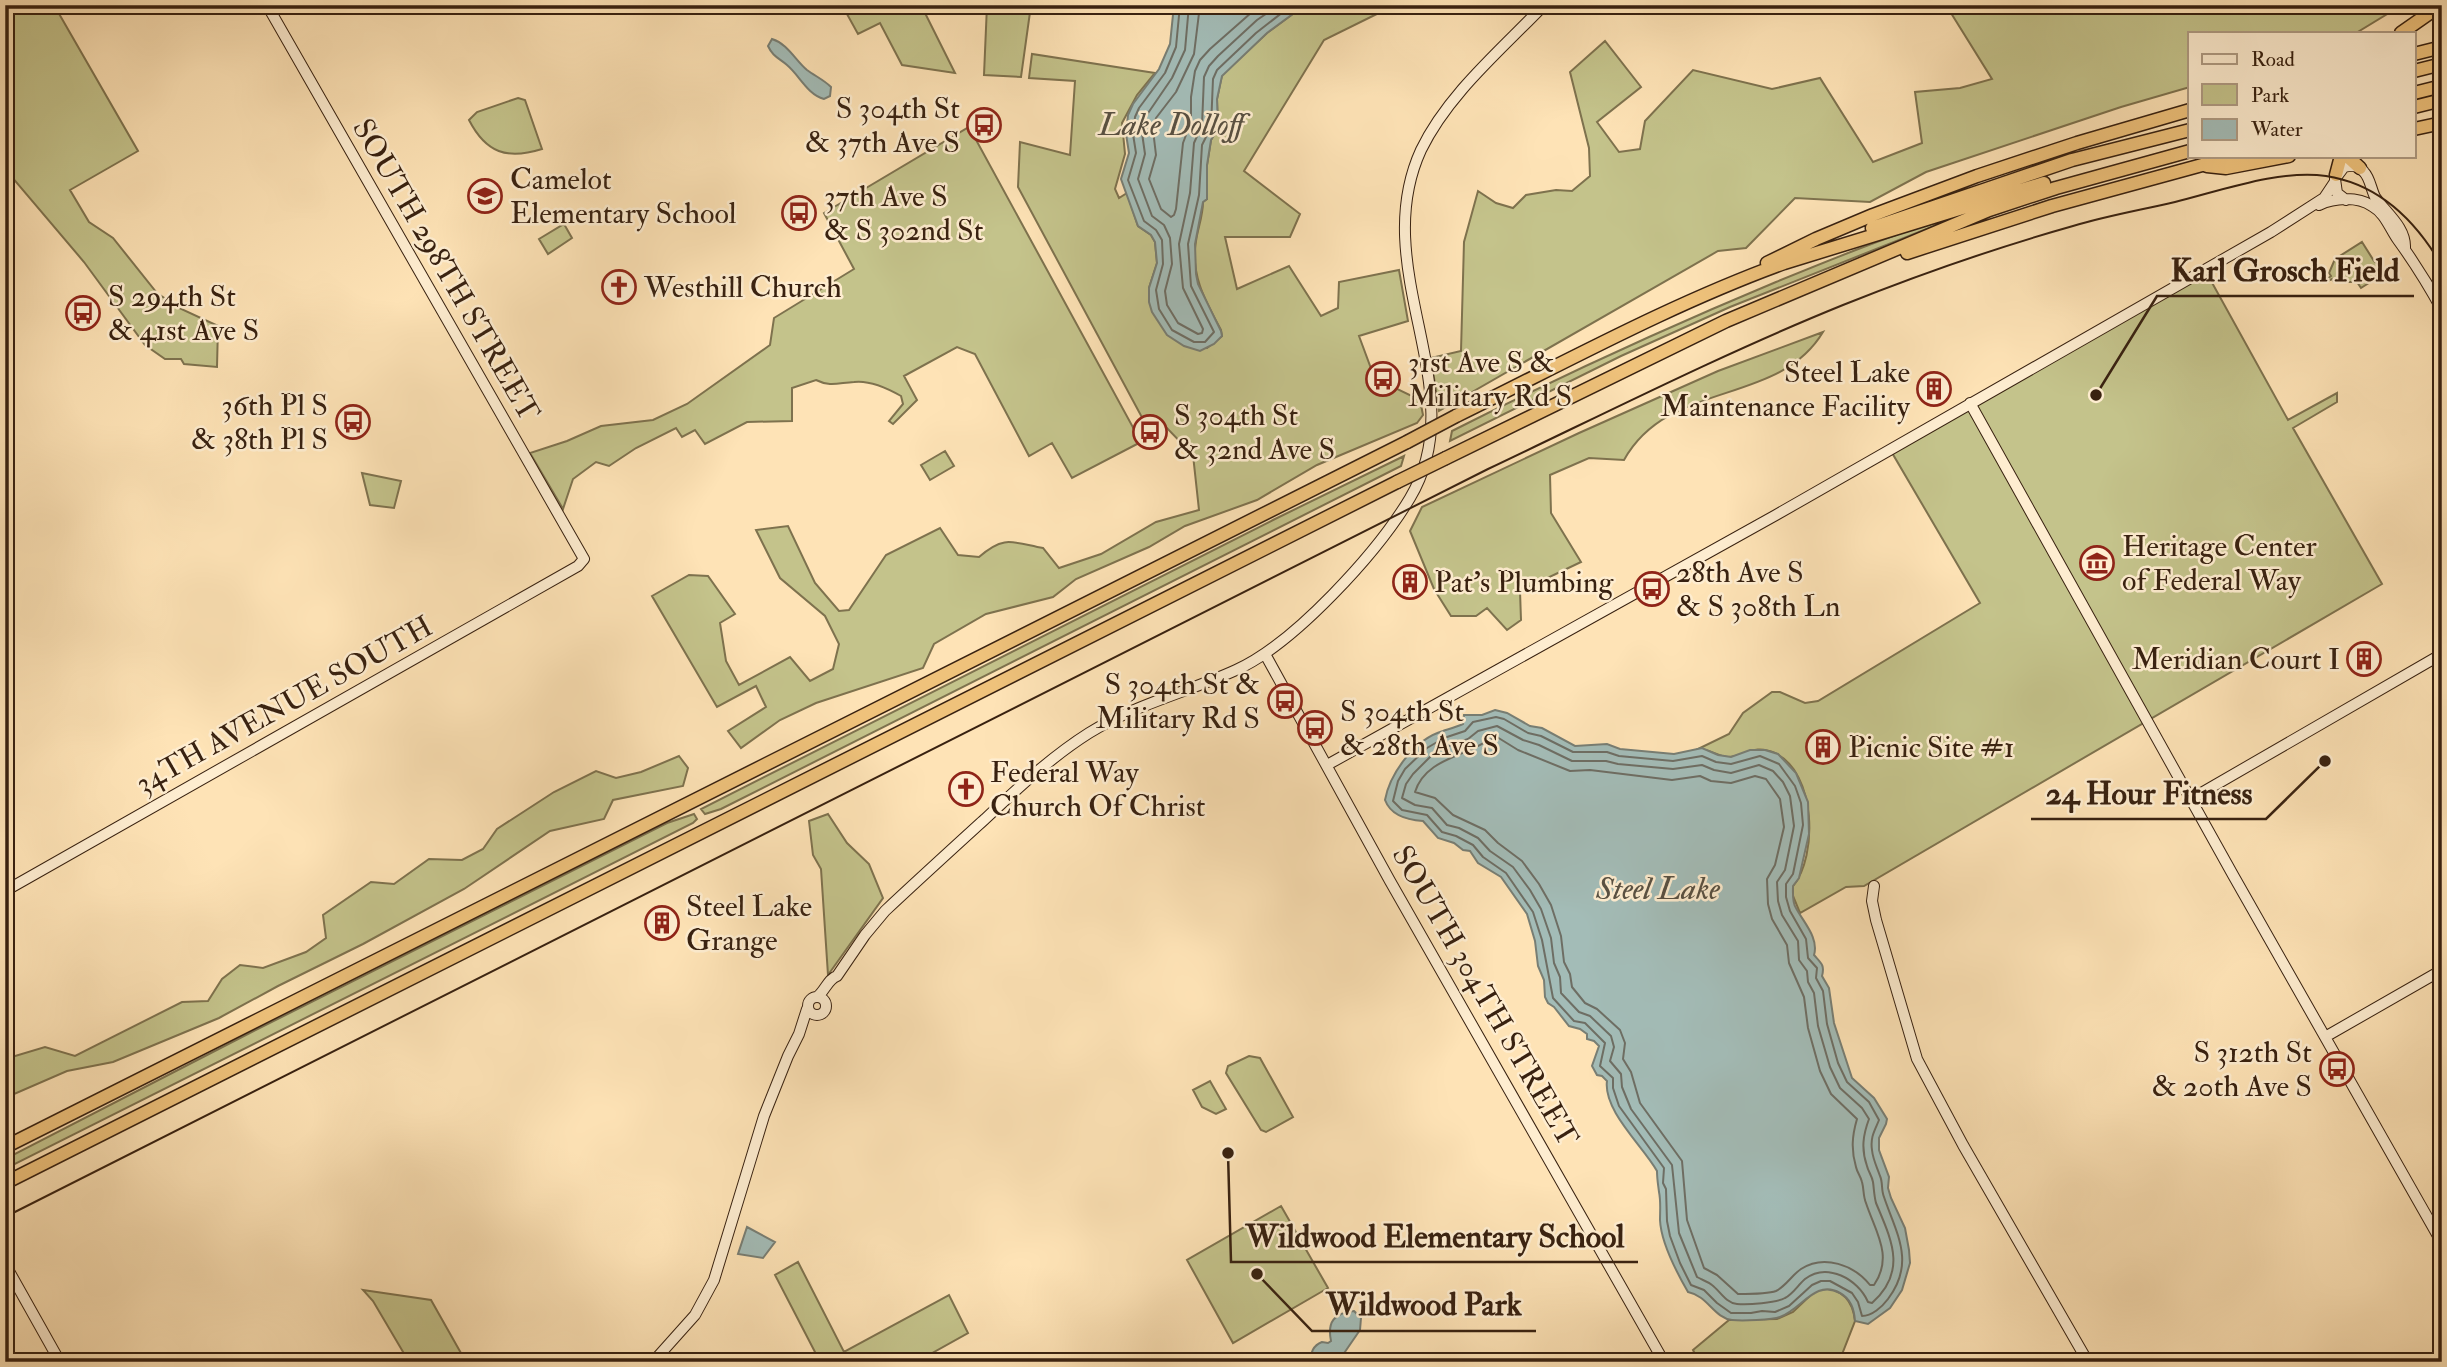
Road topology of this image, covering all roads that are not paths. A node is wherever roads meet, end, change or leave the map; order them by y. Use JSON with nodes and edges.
{"nodes":[{"id":1,"x":267,"y":5,"type":"edge"},
{"id":2,"x":1544,"y":5,"type":"edge"},
{"id":3,"x":2441,"y":5,"type":"edge"},
{"id":4,"x":2402,"y":32,"type":"edge"},
{"id":5,"x":2442,"y":47,"type":"edge"},
{"id":6,"x":2416,"y":54,"type":"edge"},
{"id":7,"x":2442,"y":64,"type":"edge"},
{"id":8,"x":2416,"y":70,"type":"edge"},
{"id":9,"x":2442,"y":78,"type":"edge"},
{"id":10,"x":2416,"y":84,"type":"edge"},
{"id":11,"x":2442,"y":86,"type":"edge"},
{"id":12,"x":2416,"y":92,"type":"edge"},
{"id":13,"x":2442,"y":100,"type":"edge"},
{"id":14,"x":2416,"y":106,"type":"edge"},
{"id":15,"x":2188,"y":112,"type":"edge"},
{"id":16,"x":2442,"y":123,"type":"edge"},
{"id":17,"x":2416,"y":129,"type":"edge"},
{"id":18,"x":2188,"y":131,"type":"edge"},
{"id":19,"x":2188,"y":144,"type":"edge"},
{"id":20,"x":2188,"y":151,"type":"edge"},
{"id":21,"x":2227,"y":158,"type":"edge"},
{"id":22,"x":2279,"y":158,"type":"edge"},
{"id":23,"x":2345,"y":158,"type":"edge"},
{"id":24,"x":2346,"y":158,"type":"edge"},
{"id":25,"x":2199,"y":165,"type":"junction"},
{"id":26,"x":2360,"y":168,"type":"junction"},
{"id":27,"x":2335,"y":179,"type":"junction"},
{"id":28,"x":2369,"y":181,"type":"junction"},
{"id":29,"x":2349,"y":200,"type":"junction"},
{"id":30,"x":2307,"y":210,"type":"junction"},
{"id":31,"x":2405,"y":248,"type":"junction"},
{"id":32,"x":1784,"y":263,"type":"junction"},
{"id":33,"x":1743,"y":278,"type":"junction"},
{"id":34,"x":1814,"y":285,"type":"junction"},
{"id":35,"x":2442,"y":310,"type":"edge"},
{"id":36,"x":1970,"y":403,"type":"junction"},
{"id":37,"x":584,"y":559,"type":"joint"},
{"id":38,"x":1265,"y":654,"type":"junction"},
{"id":39,"x":2442,"y":654,"type":"edge"},
{"id":40,"x":1327,"y":765,"type":"junction"},
{"id":41,"x":2191,"y":799,"type":"junction"},
{"id":42,"x":1874,"y":886,"type":"dead end"},
{"id":43,"x":5,"y":891,"type":"edge"},
{"id":44,"x":2442,"y":970,"type":"edge"},
{"id":45,"x":836,"y":976,"type":"junction"},
{"id":46,"x":817,"y":997,"type":"junction"},
{"id":47,"x":826,"y":1004,"type":"junction"},
{"id":48,"x":807,"y":1009,"type":"junction"},
{"id":49,"x":818,"y":1016,"type":"junction"},
{"id":50,"x":799,"y":1034,"type":"junction"},
{"id":51,"x":2325,"y":1037,"type":"junction"},
{"id":52,"x":5,"y":1147,"type":"edge"},
{"id":53,"x":5,"y":1184,"type":"edge"},
{"id":54,"x":2442,"y":1243,"type":"edge"},
{"id":55,"x":5,"y":1264,"type":"edge"},
{"id":56,"x":60,"y":1362,"type":"edge"},
{"id":57,"x":653,"y":1362,"type":"edge"},
{"id":58,"x":1664,"y":1362,"type":"edge"},
{"id":59,"x":2088,"y":1362,"type":"edge"}],
"edges":[{"from":1,"to":37,"type":"street","name":"SOUTH 298TH STREET"},
{"from":2,"to":38,"type":"street"},
{"from":3,"to":4,"type":"highway"},
{"from":5,"to":6,"type":"highway"},
{"from":7,"to":8,"type":"highway"},
{"from":9,"to":10,"type":"highway"},
{"from":11,"to":12,"type":"highway"},
{"from":13,"to":14,"type":"highway"},
{"from":15,"to":33,"type":"highway"},
{"from":16,"to":17,"type":"highway"},
{"from":18,"to":32,"type":"highway"},
{"from":19,"to":32,"type":"highway"},
{"from":20,"to":34,"type":"highway"},
{"from":21,"to":25,"type":"highway"},
{"from":22,"to":25,"type":"highway"},
{"from":23,"to":27,"type":"highway"},
{"from":24,"to":26,"type":"highway"},
{"from":25,"to":34,"type":"highway"},
{"from":26,"to":27,"type":"street"},
{"from":26,"to":28,"type":"street"},
{"from":27,"to":29,"type":"street"},
{"from":27,"to":30,"type":"street"},
{"from":28,"to":29,"type":"street"},
{"from":28,"to":31,"type":"street"},
{"from":29,"to":30,"type":"street"},
{"from":29,"to":31,"type":"street"},
{"from":30,"to":36,"type":"street"},
{"from":31,"to":35,"type":"street"},
{"from":32,"to":33,"type":"highway"},
{"from":33,"to":52,"type":"highway","bridge":true},
{"from":34,"to":53,"type":"highway","bridge":true},
{"from":36,"to":40,"type":"street"},
{"from":36,"to":41,"type":"street"},
{"from":37,"to":43,"type":"street","name":"34TH AVENUE SOUTH"},
{"from":38,"to":40,"type":"street","name":"SOUTH 304TH STREET"},
{"from":38,"to":45,"type":"street"},
{"from":39,"to":41,"type":"street"},
{"from":40,"to":58,"type":"street","name":"SOUTH 304TH STREET"},
{"from":41,"to":51,"type":"street"},
{"from":42,"to":59,"type":"street"},
{"from":44,"to":51,"type":"street"},
{"from":45,"to":46,"type":"street"},
{"from":45,"to":47,"type":"street"},
{"from":46,"to":47,"type":"street"},
{"from":46,"to":48,"type":"street"},
{"from":47,"to":49,"type":"street"},
{"from":48,"to":49,"type":"street"},
{"from":48,"to":50,"type":"street"},
{"from":49,"to":50,"type":"street"},
{"from":50,"to":57,"type":"street"},
{"from":51,"to":54,"type":"street"},
{"from":55,"to":56,"type":"street"}]}
